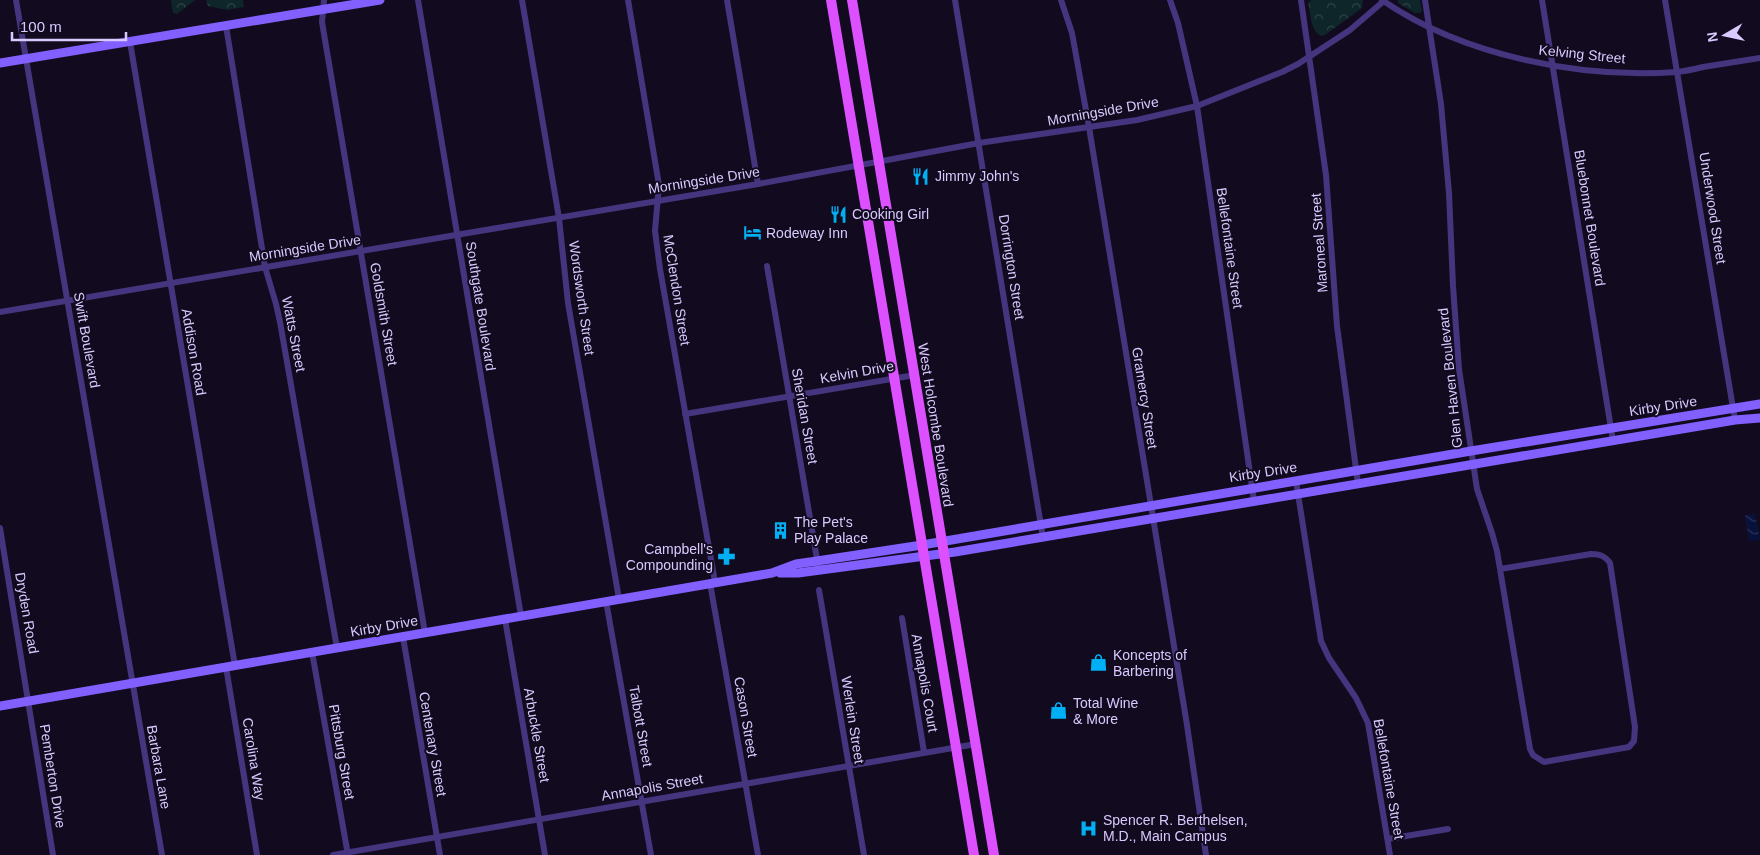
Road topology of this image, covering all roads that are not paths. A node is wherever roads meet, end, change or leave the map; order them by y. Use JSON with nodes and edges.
{"nodes":[{"id":1,"x":16,"y":0,"type":"edge"},
{"id":2,"x":324,"y":0,"type":"edge"},
{"id":3,"x":380,"y":0,"type":"edge"},
{"id":4,"x":418,"y":0,"type":"edge"},
{"id":5,"x":522,"y":0,"type":"edge"},
{"id":6,"x":628,"y":0,"type":"edge"},
{"id":7,"x":727,"y":0,"type":"edge"},
{"id":8,"x":832,"y":0,"type":"edge"},
{"id":9,"x":852,"y":0,"type":"edge"},
{"id":10,"x":955,"y":0,"type":"edge"},
{"id":11,"x":1061,"y":0,"type":"edge"},
{"id":12,"x":1170,"y":0,"type":"edge"},
{"id":13,"x":1301,"y":0,"type":"edge"},
{"id":14,"x":1384,"y":0,"type":"edge"},
{"id":15,"x":1425,"y":0,"type":"edge"},
{"id":16,"x":1542,"y":0,"type":"edge"},
{"id":17,"x":1665,"y":0,"type":"edge"},
{"id":18,"x":324,"y":10,"type":"junction"},
{"id":19,"x":226,"y":26,"type":"junction"},
{"id":20,"x":1430,"y":28,"type":"junction"},
{"id":21,"x":130,"y":42,"type":"junction"},
{"id":22,"x":1310,"y":56,"type":"junction"},
{"id":23,"x":1760,"y":58,"type":"edge"},
{"id":24,"x":26,"y":59,"type":"junction"},
{"id":25,"x":0,"y":63,"type":"edge"},
{"id":26,"x":1552,"y":66,"type":"junction"},
{"id":27,"x":1678,"y":72,"type":"junction"},
{"id":28,"x":1197,"y":106,"type":"junction"},
{"id":29,"x":1089,"y":127,"type":"junction"},
{"id":30,"x":979,"y":143,"type":"junction"},
{"id":31,"x":879,"y":162,"type":"junction"},
{"id":32,"x":859,"y":166,"type":"junction"},
{"id":33,"x":758,"y":184,"type":"junction"},
{"id":34,"x":658,"y":200,"type":"junction"},
{"id":35,"x":559,"y":218,"type":"junction"},
{"id":36,"x":457,"y":234,"type":"junction"},
{"id":37,"x":361,"y":252,"type":"junction"},
{"id":38,"x":767,"y":266,"type":"dead end"},
{"id":39,"x":265,"y":267,"type":"junction"},
{"id":40,"x":170,"y":284,"type":"junction"},
{"id":41,"x":67,"y":300,"type":"junction"},
{"id":42,"x":0,"y":312,"type":"edge"},
{"id":43,"x":915,"y":375,"type":"junction"},
{"id":44,"x":894,"y":379,"type":"junction"},
{"id":45,"x":789,"y":396,"type":"junction"},
{"id":46,"x":1760,"y":404,"type":"edge"},
{"id":47,"x":1732,"y":408,"type":"junction"},
{"id":48,"x":685,"y":414,"type":"junction"},
{"id":49,"x":1760,"y":418,"type":"edge"},
{"id":50,"x":1735,"y":420,"type":"junction"},
{"id":51,"x":1612,"y":428,"type":"junction"},
{"id":52,"x":1613,"y":441,"type":"junction"},
{"id":53,"x":1471,"y":451,"type":"junction"},
{"id":54,"x":1473,"y":465,"type":"junction"},
{"id":55,"x":1356,"y":470,"type":"junction"},
{"id":56,"x":1296,"y":481,"type":"junction"},
{"id":57,"x":1358,"y":484,"type":"junction"},
{"id":58,"x":1252,"y":488,"type":"junction"},
{"id":59,"x":1298,"y":494,"type":"junction"},
{"id":60,"x":1254,"y":501,"type":"junction"},
{"id":61,"x":1150,"y":505,"type":"junction"},
{"id":62,"x":1152,"y":519,"type":"junction"},
{"id":63,"x":1040,"y":524,"type":"junction"},
{"id":64,"x":0,"y":528,"type":"edge"},
{"id":65,"x":1043,"y":538,"type":"junction"},
{"id":66,"x":941,"y":541,"type":"junction"},
{"id":67,"x":922,"y":544,"type":"junction"},
{"id":68,"x":944,"y":553,"type":"junction"},
{"id":69,"x":923,"y":556,"type":"junction"},
{"id":70,"x":817,"y":560,"type":"junction"},
{"id":71,"x":1500,"y":569,"type":"junction"},
{"id":72,"x":818,"y":570,"type":"junction"},
{"id":73,"x":772,"y":573,"type":"junction"},
{"id":74,"x":713,"y":583,"type":"junction"},
{"id":75,"x":819,"y":590,"type":"dead end"},
{"id":76,"x":619,"y":599,"type":"junction"},
{"id":77,"x":606,"y":601,"type":"junction"},
{"id":78,"x":520,"y":616,"type":"junction"},
{"id":79,"x":902,"y":618,"type":"dead end"},
{"id":80,"x":505,"y":619,"type":"junction"},
{"id":81,"x":425,"y":633,"type":"junction"},
{"id":82,"x":403,"y":637,"type":"junction"},
{"id":83,"x":337,"y":648,"type":"junction"},
{"id":84,"x":312,"y":652,"type":"junction"},
{"id":85,"x":230,"y":666,"type":"junction"},
{"id":86,"x":132,"y":684,"type":"junction"},
{"id":87,"x":28,"y":702,"type":"junction"},
{"id":88,"x":0,"y":706,"type":"edge"},
{"id":89,"x":976,"y":744,"type":"junction"},
{"id":90,"x":956,"y":746,"type":"junction"},
{"id":91,"x":924,"y":752,"type":"junction"},
{"id":92,"x":848,"y":765,"type":"junction"},
{"id":93,"x":745,"y":783,"type":"junction"},
{"id":94,"x":642,"y":801,"type":"junction"},
{"id":95,"x":539,"y":819,"type":"junction"},
{"id":96,"x":1448,"y":830,"type":"dead end"},
{"id":97,"x":436,"y":837,"type":"junction"},
{"id":98,"x":1388,"y":839,"type":"junction"},
{"id":99,"x":347,"y":854,"type":"edge"},
{"id":100,"x":54,"y":855,"type":"edge"},
{"id":101,"x":162,"y":855,"type":"edge"},
{"id":102,"x":257,"y":855,"type":"edge"},
{"id":103,"x":333,"y":855,"type":"edge"},
{"id":104,"x":440,"y":855,"type":"edge"},
{"id":105,"x":545,"y":855,"type":"edge"},
{"id":106,"x":651,"y":855,"type":"edge"},
{"id":107,"x":758,"y":855,"type":"edge"},
{"id":108,"x":864,"y":855,"type":"edge"},
{"id":109,"x":974,"y":855,"type":"edge"},
{"id":110,"x":994,"y":855,"type":"edge"},
{"id":111,"x":1206,"y":855,"type":"edge"},
{"id":112,"x":1390,"y":855,"type":"edge"}],
"edges":[{"from":1,"to":24,"type":"street","name":"Swift Boulevard"},
{"from":2,"to":18,"type":"street","name":"Goldsmith Street"},
{"from":3,"to":18,"type":"main road"},
{"from":4,"to":36,"type":"street","name":"Southgate Boulevard"},
{"from":5,"to":35,"type":"street","name":"Wordsworth Street"},
{"from":6,"to":34,"type":"street","name":"McClendon Street"},
{"from":7,"to":33,"type":"street"},
{"from":8,"to":32,"type":"main road"},
{"from":9,"to":31,"type":"main road","name":"West Holcombe Boulevard"},
{"from":10,"to":30,"type":"street","name":"Dorrington Street"},
{"from":11,"to":29,"type":"street","name":"Gramercy Street"},
{"from":12,"to":28,"type":"street","name":"Bellefontaine Street"},
{"from":13,"to":22,"type":"street","name":"Maroneal Street"},
{"from":14,"to":20,"type":"street","name":"Kelving Street"},
{"from":14,"to":22,"type":"street","name":"Morningside Drive"},
{"from":15,"to":20,"type":"street","name":"Glen Haven Boulevard"},
{"from":16,"to":26,"type":"street","name":"Bluebonnet Boulevard"},
{"from":17,"to":27,"type":"street","name":"Underwood Street"},
{"from":18,"to":19,"type":"main road"},
{"from":18,"to":37,"type":"street","name":"Goldsmith Street"},
{"from":19,"to":21,"type":"main road"},
{"from":19,"to":39,"type":"street","name":"Watts Street"},
{"from":20,"to":26,"type":"street","name":"Kelving Street"},
{"from":20,"to":53,"type":"street","name":"Glen Haven Boulevard"},
{"from":21,"to":24,"type":"main road"},
{"from":21,"to":40,"type":"street","name":"Addison Road"},
{"from":22,"to":28,"type":"street","name":"Morningside Drive"},
{"from":22,"to":55,"type":"street","name":"Maroneal Street"},
{"from":23,"to":27,"type":"street","name":"Kelving Street"},
{"from":24,"to":25,"type":"main road"},
{"from":24,"to":41,"type":"street","name":"Swift Boulevard"},
{"from":26,"to":27,"type":"street","name":"Kelving Street"},
{"from":26,"to":51,"type":"street","name":"Bluebonnet Boulevard"},
{"from":27,"to":47,"type":"street","name":"Underwood Street"},
{"from":28,"to":29,"type":"street","name":"Morningside Drive"},
{"from":28,"to":58,"type":"street","name":"Bellefontaine Street"},
{"from":29,"to":30,"type":"street","name":"Morningside Drive"},
{"from":29,"to":61,"type":"street","name":"Gramercy Street"},
{"from":30,"to":31,"type":"street","name":"Morningside Drive"},
{"from":30,"to":63,"type":"street","name":"Dorrington Street"},
{"from":31,"to":32,"type":"street","name":"Morningside Drive"},
{"from":31,"to":43,"type":"main road","name":"West Holcombe Boulevard"},
{"from":32,"to":33,"type":"street","name":"Morningside Drive"},
{"from":32,"to":44,"type":"main road"},
{"from":33,"to":34,"type":"street","name":"Morningside Drive"},
{"from":34,"to":35,"type":"street","name":"Morningside Drive"},
{"from":34,"to":48,"type":"street","name":"McClendon Street"},
{"from":35,"to":36,"type":"street","name":"Morningside Drive"},
{"from":35,"to":76,"type":"street","name":"Wordsworth Street"},
{"from":36,"to":37,"type":"street","name":"Morningside Drive"},
{"from":36,"to":78,"type":"street","name":"Southgate Boulevard"},
{"from":37,"to":39,"type":"street","name":"Morningside Drive"},
{"from":37,"to":81,"type":"street","name":"Goldsmith Street"},
{"from":38,"to":45,"type":"street","name":"Sheridan Street"},
{"from":39,"to":40,"type":"street","name":"Morningside Drive"},
{"from":39,"to":83,"type":"street","name":"Watts Street"},
{"from":40,"to":41,"type":"street","name":"Morningside Drive"},
{"from":40,"to":85,"type":"street","name":"Addison Road"},
{"from":41,"to":42,"type":"street","name":"Morningside Drive"},
{"from":41,"to":86,"type":"street","name":"Swift Boulevard"},
{"from":43,"to":44,"type":"street","name":"Kelvin Drive"},
{"from":43,"to":66,"type":"main road","name":"West Holcombe Boulevard"},
{"from":44,"to":45,"type":"street","name":"Kelvin Drive"},
{"from":44,"to":67,"type":"main road"},
{"from":45,"to":48,"type":"street","name":"Kelvin Drive"},
{"from":45,"to":70,"type":"street","name":"Sheridan Street"},
{"from":46,"to":47,"type":"main road","name":"Kirby Drive"},
{"from":47,"to":50,"type":"street","name":"Underwood Street"},
{"from":47,"to":51,"type":"main road","name":"Kirby Drive"},
{"from":48,"to":74,"type":"street","name":"McClendon Street"},
{"from":49,"to":50,"type":"main road","name":"Kirby Drive"},
{"from":50,"to":52,"type":"main road","name":"Kirby Drive"},
{"from":51,"to":52,"type":"street","name":"Bluebonnet Boulevard"},
{"from":51,"to":53,"type":"main road","name":"Kirby Drive"},
{"from":52,"to":54,"type":"main road","name":"Kirby Drive"},
{"from":53,"to":54,"type":"street","name":"Glen Haven Boulevard"},
{"from":53,"to":55,"type":"main road","name":"Kirby Drive"},
{"from":54,"to":57,"type":"main road","name":"Kirby Drive"},
{"from":54,"to":71,"type":"street","name":"Glen Haven Boulevard"},
{"from":55,"to":56,"type":"main road","name":"Kirby Drive"},
{"from":55,"to":57,"type":"street","name":"Maroneal Street"},
{"from":56,"to":58,"type":"main road","name":"Kirby Drive"},
{"from":56,"to":59,"type":"street","name":"Bellefontaine Street"},
{"from":57,"to":59,"type":"main road","name":"Kirby Drive"},
{"from":58,"to":60,"type":"street","name":"Bellefontaine Street"},
{"from":58,"to":61,"type":"main road","name":"Kirby Drive"},
{"from":59,"to":60,"type":"main road","name":"Kirby Drive"},
{"from":59,"to":98,"type":"street","name":"Bellefontaine Street"},
{"from":60,"to":62,"type":"main road","name":"Kirby Drive"},
{"from":61,"to":62,"type":"street","name":"Gramercy Street"},
{"from":61,"to":63,"type":"main road","name":"Kirby Drive"},
{"from":62,"to":65,"type":"main road","name":"Kirby Drive"},
{"from":62,"to":111,"type":"street","name":"Gramercy Street"},
{"from":63,"to":65,"type":"street","name":"Dorrington Street"},
{"from":63,"to":66,"type":"main road","name":"Kirby Drive"},
{"from":64,"to":87,"type":"street","name":"Dryden Road"},
{"from":65,"to":68,"type":"main road","name":"Kirby Drive"},
{"from":66,"to":67,"type":"main road","name":"Kirby Drive"},
{"from":66,"to":68,"type":"main road","name":"West Holcombe Boulevard"},
{"from":67,"to":69,"type":"main road"},
{"from":67,"to":70,"type":"main road","name":"Kirby Drive"},
{"from":68,"to":69,"type":"main road","name":"Kirby Drive"},
{"from":68,"to":89,"type":"main road","name":"West Holcombe Boulevard"},
{"from":69,"to":72,"type":"main road","name":"Kirby Drive"},
{"from":69,"to":90,"type":"main road"},
{"from":70,"to":72,"type":"street","name":"Sheridan Street"},
{"from":70,"to":73,"type":"main road","name":"Kirby Drive"},
{"from":71,"to":71,"type":"street","name":"Glen Haven Boulevard"},
{"from":72,"to":73,"type":"main road","name":"Kirby Drive"},
{"from":73,"to":74,"type":"main road","name":"Kirby Drive"},
{"from":74,"to":76,"type":"main road","name":"Kirby Drive"},
{"from":74,"to":93,"type":"street","name":"Cason Street"},
{"from":75,"to":92,"type":"street","name":"Werlein Street"},
{"from":76,"to":77,"type":"main road","name":"Kirby Drive"},
{"from":77,"to":78,"type":"main road","name":"Kirby Drive"},
{"from":77,"to":94,"type":"street","name":"Talbott Street"},
{"from":78,"to":80,"type":"main road","name":"Kirby Drive"},
{"from":79,"to":91,"type":"street","name":"Annapolis Court"},
{"from":80,"to":81,"type":"main road","name":"Kirby Drive"},
{"from":80,"to":95,"type":"street","name":"Arbuckle Street"},
{"from":81,"to":82,"type":"main road","name":"Kirby Drive"},
{"from":82,"to":83,"type":"main road","name":"Kirby Drive"},
{"from":82,"to":97,"type":"street","name":"Centenary Street"},
{"from":83,"to":84,"type":"main road","name":"Kirby Drive"},
{"from":84,"to":85,"type":"main road","name":"Kirby Drive"},
{"from":84,"to":99,"type":"street","name":"Pittsburg Street"},
{"from":85,"to":86,"type":"main road","name":"Kirby Drive"},
{"from":85,"to":102,"type":"street","name":"Carolina Way"},
{"from":86,"to":87,"type":"main road","name":"Kirby Drive"},
{"from":86,"to":101,"type":"street","name":"Barbara Lane"},
{"from":87,"to":88,"type":"main road","name":"Kirby Drive"},
{"from":87,"to":100,"type":"street","name":"Pemberton Drive"},
{"from":89,"to":90,"type":"street","name":"Annapolis Street"},
{"from":89,"to":110,"type":"main road","name":"West Holcombe Boulevard"},
{"from":90,"to":91,"type":"street","name":"Annapolis Street"},
{"from":90,"to":109,"type":"main road"},
{"from":91,"to":92,"type":"street","name":"Annapolis Street"},
{"from":92,"to":93,"type":"street","name":"Annapolis Street"},
{"from":92,"to":108,"type":"street","name":"Werlein Street"},
{"from":93,"to":94,"type":"street","name":"Annapolis Street"},
{"from":93,"to":107,"type":"street","name":"Cason Street"},
{"from":94,"to":95,"type":"street","name":"Annapolis Street"},
{"from":94,"to":106,"type":"street","name":"Talbott Street"},
{"from":95,"to":97,"type":"street","name":"Annapolis Street"},
{"from":95,"to":105,"type":"street","name":"Arbuckle Street"},
{"from":96,"to":98,"type":"street"},
{"from":97,"to":99,"type":"street","name":"Annapolis Street"},
{"from":97,"to":104,"type":"street","name":"Centenary Street"},
{"from":98,"to":112,"type":"street","name":"Bellefontaine Street"},
{"from":99,"to":103,"type":"street","name":"Annapolis Street"}]}
